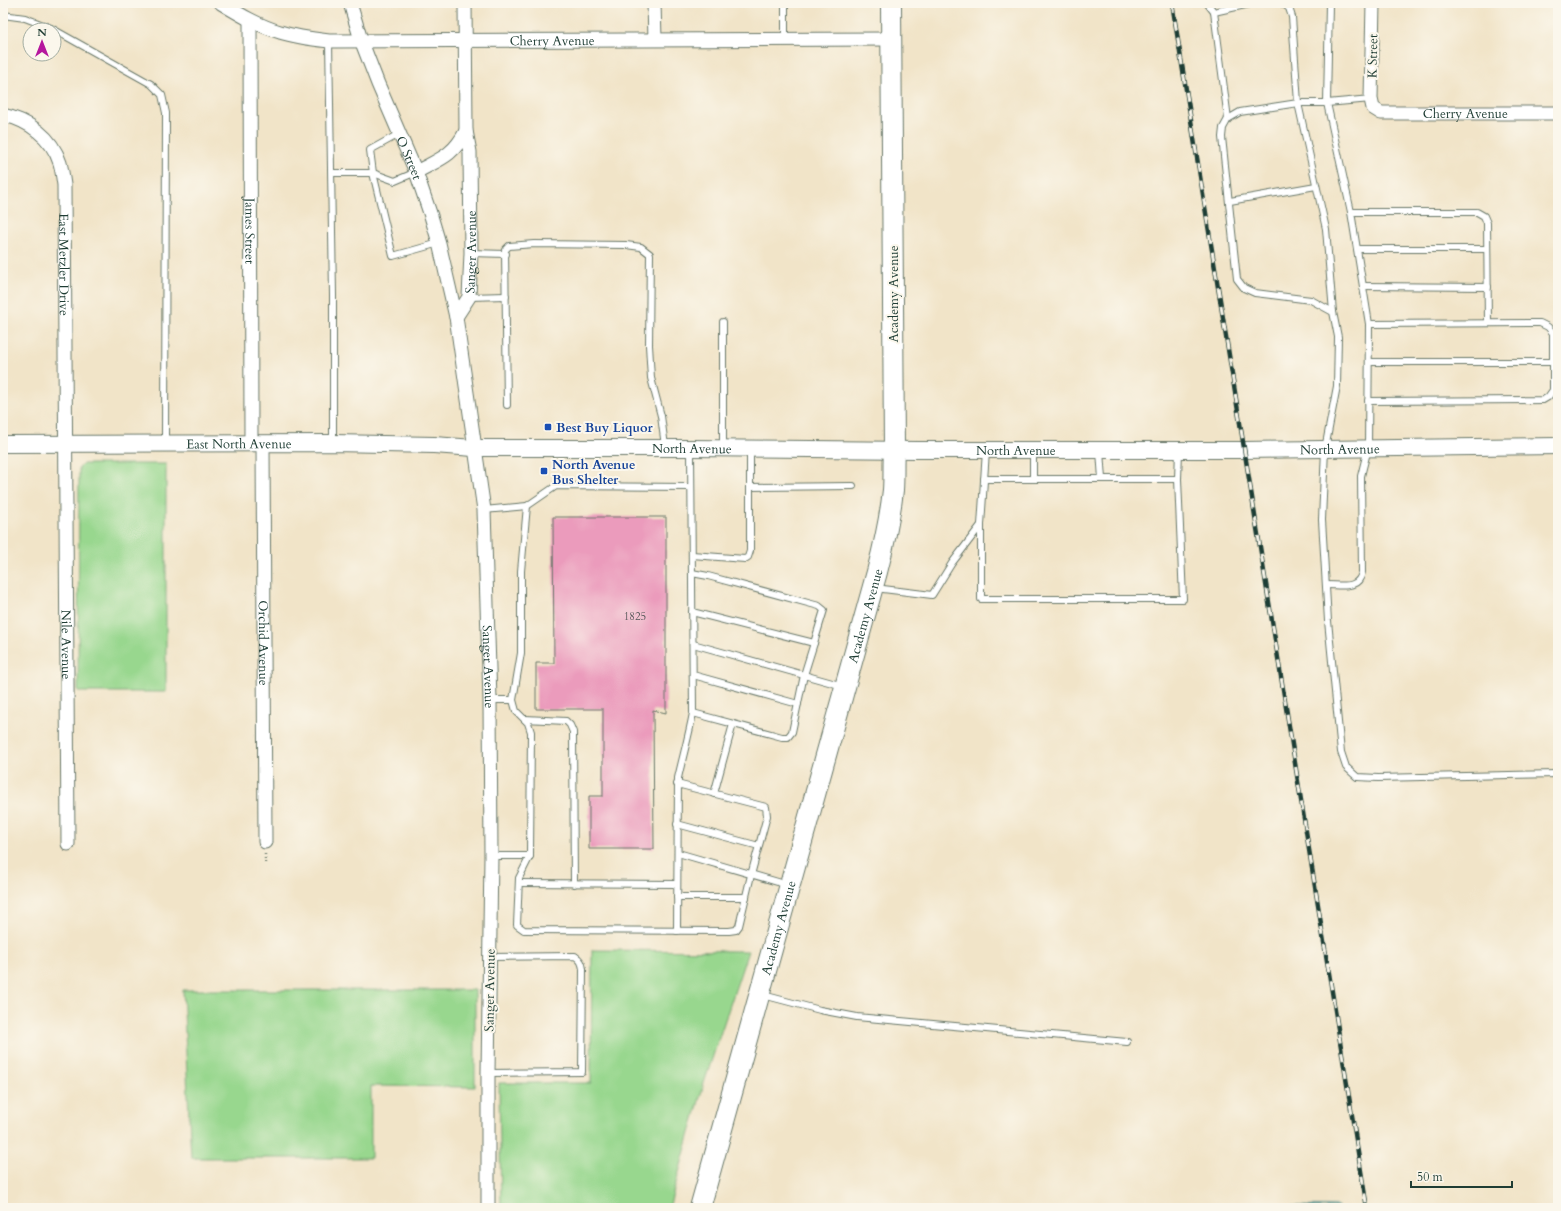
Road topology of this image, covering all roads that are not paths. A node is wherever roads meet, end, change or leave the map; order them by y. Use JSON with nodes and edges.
{"nodes":[{"id":1,"x":220,"y":3,"type":"edge"},
{"id":2,"x":350,"y":3,"type":"edge"},
{"id":3,"x":465,"y":3,"type":"edge"},
{"id":4,"x":654,"y":3,"type":"edge"},
{"id":5,"x":785,"y":3,"type":"edge"},
{"id":6,"x":891,"y":3,"type":"edge"},
{"id":7,"x":1207,"y":3,"type":"edge"},
{"id":8,"x":1254,"y":3,"type":"edge"},
{"id":9,"x":1282,"y":3,"type":"edge"},
{"id":10,"x":1329,"y":3,"type":"edge"},
{"id":11,"x":1373,"y":3,"type":"edge"},
{"id":12,"x":1214,"y":12,"type":"junction"},
{"id":13,"x":3,"y":15,"type":"edge"},
{"id":14,"x":250,"y":20,"type":"junction"},
{"id":15,"x":785,"y":39,"type":"junction"},
{"id":16,"x":891,"y":39,"type":"junction"},
{"id":17,"x":361,"y":40,"type":"junction"},
{"id":18,"x":465,"y":40,"type":"junction"},
{"id":19,"x":655,"y":40,"type":"junction"},
{"id":20,"x":329,"y":41,"type":"junction"},
{"id":21,"x":1298,"y":103,"type":"junction"},
{"id":22,"x":1327,"y":103,"type":"junction"},
{"id":23,"x":1372,"y":103,"type":"junction"},
{"id":24,"x":1558,"y":113,"type":"edge"},
{"id":25,"x":3,"y":115,"type":"edge"},
{"id":26,"x":1228,"y":119,"type":"junction"},
{"id":27,"x":466,"y":131,"type":"junction"},
{"id":28,"x":399,"y":134,"type":"junction"},
{"id":29,"x":416,"y":172,"type":"junction"},
{"id":30,"x":332,"y":173,"type":"junction"},
{"id":31,"x":373,"y":173,"type":"junction"},
{"id":32,"x":1316,"y":186,"type":"junction"},
{"id":33,"x":1230,"y":201,"type":"junction"},
{"id":34,"x":1352,"y":212,"type":"junction"},
{"id":35,"x":439,"y":243,"type":"junction"},
{"id":36,"x":1358,"y":249,"type":"junction"},
{"id":37,"x":1488,"y":249,"type":"junction"},
{"id":38,"x":471,"y":253,"type":"junction"},
{"id":39,"x":506,"y":254,"type":"junction"},
{"id":40,"x":1363,"y":286,"type":"junction"},
{"id":41,"x":1488,"y":287,"type":"junction"},
{"id":42,"x":469,"y":296,"type":"junction"},
{"id":43,"x":506,"y":296,"type":"junction"},
{"id":44,"x":1333,"y":312,"type":"junction"},
{"id":45,"x":456,"y":317,"type":"junction"},
{"id":46,"x":723,"y":322,"type":"dead end"},
{"id":47,"x":1488,"y":323,"type":"junction"},
{"id":48,"x":1370,"y":324,"type":"junction"},
{"id":49,"x":1369,"y":362,"type":"junction"},
{"id":50,"x":1553,"y":362,"type":"junction"},
{"id":51,"x":1368,"y":401,"type":"junction"},
{"id":52,"x":507,"y":406,"type":"dead end"},
{"id":53,"x":257,"y":443,"type":"junction"},
{"id":54,"x":333,"y":443,"type":"junction"},
{"id":55,"x":3,"y":444,"type":"edge"},
{"id":56,"x":65,"y":444,"type":"junction"},
{"id":57,"x":165,"y":444,"type":"junction"},
{"id":58,"x":1558,"y":446,"type":"edge"},
{"id":59,"x":474,"y":448,"type":"junction"},
{"id":60,"x":665,"y":448,"type":"junction"},
{"id":61,"x":691,"y":448,"type":"junction"},
{"id":62,"x":723,"y":448,"type":"junction"},
{"id":63,"x":750,"y":448,"type":"junction"},
{"id":64,"x":1368,"y":448,"type":"junction"},
{"id":65,"x":1325,"y":449,"type":"junction"},
{"id":66,"x":894,"y":450,"type":"junction"},
{"id":67,"x":986,"y":450,"type":"junction"},
{"id":68,"x":1033,"y":450,"type":"junction"},
{"id":69,"x":1100,"y":450,"type":"junction"},
{"id":70,"x":1179,"y":450,"type":"junction"},
{"id":71,"x":984,"y":479,"type":"junction"},
{"id":72,"x":1033,"y":479,"type":"junction"},
{"id":73,"x":1102,"y":479,"type":"junction"},
{"id":74,"x":1178,"y":479,"type":"junction"},
{"id":75,"x":853,"y":486,"type":"dead end"},
{"id":76,"x":691,"y":487,"type":"junction"},
{"id":77,"x":750,"y":487,"type":"junction"},
{"id":78,"x":527,"y":506,"type":"junction"},
{"id":79,"x":484,"y":510,"type":"junction"},
{"id":80,"x":981,"y":524,"type":"junction"},
{"id":81,"x":692,"y":555,"type":"junction"},
{"id":82,"x":692,"y":573,"type":"junction"},
{"id":83,"x":1326,"y":585,"type":"junction"},
{"id":84,"x":872,"y":587,"type":"junction"},
{"id":85,"x":692,"y":612,"type":"junction"},
{"id":86,"x":814,"y":643,"type":"junction"},
{"id":87,"x":693,"y":644,"type":"junction"},
{"id":88,"x":693,"y":675,"type":"junction"},
{"id":89,"x":804,"y":675,"type":"junction"},
{"id":90,"x":844,"y":686,"type":"junction"},
{"id":91,"x":490,"y":700,"type":"junction"},
{"id":92,"x":513,"y":700,"type":"junction"},
{"id":93,"x":798,"y":704,"type":"junction"},
{"id":94,"x":693,"y":713,"type":"junction"},
{"id":95,"x":525,"y":719,"type":"junction"},
{"id":96,"x":733,"y":724,"type":"junction"},
{"id":97,"x":1558,"y":774,"type":"edge"},
{"id":98,"x":678,"y":784,"type":"junction"},
{"id":99,"x":714,"y":794,"type":"junction"},
{"id":100,"x":677,"y":824,"type":"junction"},
{"id":101,"x":264,"y":842,"type":"dead end"},
{"id":102,"x":68,"y":844,"type":"dead end"},
{"id":103,"x":759,"y":846,"type":"junction"},
{"id":104,"x":678,"y":853,"type":"junction"},
{"id":105,"x":491,"y":856,"type":"junction"},
{"id":106,"x":530,"y":856,"type":"junction"},
{"id":107,"x":751,"y":875,"type":"junction"},
{"id":108,"x":518,"y":883,"type":"junction"},
{"id":109,"x":574,"y":884,"type":"junction"},
{"id":110,"x":677,"y":884,"type":"junction"},
{"id":111,"x":790,"y":886,"type":"junction"},
{"id":112,"x":746,"y":896,"type":"junction"},
{"id":113,"x":677,"y":897,"type":"junction"},
{"id":114,"x":677,"y":931,"type":"junction"},
{"id":115,"x":490,"y":957,"type":"junction"},
{"id":116,"x":759,"y":994,"type":"junction"},
{"id":117,"x":1127,"y":1042,"type":"dead end"},
{"id":118,"x":488,"y":1073,"type":"junction"},
{"id":119,"x":488,"y":1208,"type":"edge"},
{"id":120,"x":700,"y":1208,"type":"edge"}],
"edges":[{"from":1,"to":14,"type":"street","name":"Cherry Avenue"},
{"from":2,"to":17,"type":"street","name":"O Street"},
{"from":3,"to":18,"type":"street","name":"Sanger Avenue"},
{"from":4,"to":19,"type":"street"},
{"from":5,"to":15,"type":"lane"},
{"from":6,"to":16,"type":"main road","name":"Academy Avenue"},
{"from":7,"to":12,"type":"lane"},
{"from":8,"to":12,"type":"lane"},
{"from":9,"to":21,"type":"lane"},
{"from":10,"to":22,"type":"lane"},
{"from":11,"to":23,"type":"street","name":"K Street"},
{"from":12,"to":26,"type":"lane"},
{"from":13,"to":57,"type":"lane"},
{"from":14,"to":20,"type":"street","name":"Cherry Avenue"},
{"from":14,"to":53,"type":"street","name":"James Street"},
{"from":15,"to":16,"type":"street","name":"Cherry Avenue"},
{"from":15,"to":19,"type":"street","name":"Cherry Avenue"},
{"from":16,"to":66,"type":"main road","name":"Academy Avenue"},
{"from":17,"to":18,"type":"street","name":"Cherry Avenue"},
{"from":17,"to":20,"type":"street","name":"Cherry Avenue"},
{"from":17,"to":28,"type":"street","name":"O Street"},
{"from":18,"to":19,"type":"street","name":"Cherry Avenue"},
{"from":18,"to":27,"type":"street","name":"Sanger Avenue"},
{"from":20,"to":30,"type":"lane"},
{"from":21,"to":22,"type":"lane"},
{"from":21,"to":26,"type":"lane"},
{"from":21,"to":32,"type":"lane"},
{"from":22,"to":23,"type":"lane"},
{"from":22,"to":34,"type":"lane"},
{"from":23,"to":24,"type":"street","name":"Cherry Avenue"},
{"from":25,"to":56,"type":"street","name":"East Metzler Drive"},
{"from":26,"to":33,"type":"lane"},
{"from":27,"to":29,"type":"street"},
{"from":27,"to":38,"type":"street","name":"Sanger Avenue"},
{"from":28,"to":29,"type":"street","name":"O Street"},
{"from":28,"to":31,"type":"lane"},
{"from":29,"to":31,"type":"lane"},
{"from":29,"to":35,"type":"street","name":"O Street"},
{"from":30,"to":31,"type":"lane"},
{"from":30,"to":54,"type":"lane"},
{"from":31,"to":35,"type":"lane"},
{"from":32,"to":33,"type":"lane"},
{"from":32,"to":44,"type":"lane"},
{"from":33,"to":44,"type":"lane"},
{"from":34,"to":36,"type":"lane"},
{"from":34,"to":37,"type":"lane"},
{"from":35,"to":45,"type":"street","name":"O Street"},
{"from":36,"to":37,"type":"lane"},
{"from":36,"to":40,"type":"lane"},
{"from":37,"to":41,"type":"lane"},
{"from":38,"to":39,"type":"lane"},
{"from":38,"to":42,"type":"street","name":"Sanger Avenue"},
{"from":39,"to":43,"type":"lane"},
{"from":39,"to":60,"type":"lane"},
{"from":40,"to":41,"type":"lane"},
{"from":40,"to":48,"type":"lane"},
{"from":41,"to":47,"type":"lane"},
{"from":42,"to":43,"type":"lane"},
{"from":42,"to":45,"type":"street","name":"Sanger Avenue"},
{"from":43,"to":52,"type":"lane"},
{"from":44,"to":65,"type":"lane"},
{"from":45,"to":59,"type":"street","name":"Sanger Avenue"},
{"from":46,"to":62,"type":"lane"},
{"from":47,"to":48,"type":"lane"},
{"from":47,"to":50,"type":"lane"},
{"from":48,"to":49,"type":"lane"},
{"from":49,"to":50,"type":"lane"},
{"from":49,"to":51,"type":"lane"},
{"from":50,"to":51,"type":"lane"},
{"from":51,"to":64,"type":"lane"},
{"from":53,"to":54,"type":"street","name":"East North Avenue"},
{"from":53,"to":57,"type":"street","name":"East North Avenue"},
{"from":53,"to":101,"type":"street","name":"Orchid Avenue"},
{"from":54,"to":59,"type":"street","name":"East North Avenue"},
{"from":55,"to":56,"type":"street","name":"East North Avenue"},
{"from":56,"to":57,"type":"street","name":"East North Avenue"},
{"from":56,"to":102,"type":"street","name":"Nile Avenue"},
{"from":58,"to":64,"type":"street","name":"North Avenue"},
{"from":59,"to":60,"type":"street","name":"North Avenue"},
{"from":59,"to":79,"type":"street","name":"Sanger Avenue"},
{"from":60,"to":61,"type":"street","name":"North Avenue"},
{"from":61,"to":62,"type":"street","name":"North Avenue"},
{"from":61,"to":76,"type":"lane"},
{"from":62,"to":63,"type":"street","name":"North Avenue"},
{"from":63,"to":66,"type":"street","name":"North Avenue"},
{"from":63,"to":77,"type":"lane"},
{"from":64,"to":65,"type":"street","name":"North Avenue"},
{"from":64,"to":83,"type":"lane"},
{"from":65,"to":70,"type":"street","name":"North Avenue"},
{"from":65,"to":83,"type":"lane"},
{"from":66,"to":67,"type":"street","name":"North Avenue"},
{"from":66,"to":84,"type":"main road","name":"Academy Avenue"},
{"from":67,"to":68,"type":"street","name":"North Avenue"},
{"from":67,"to":71,"type":"lane"},
{"from":68,"to":69,"type":"street","name":"North Avenue"},
{"from":68,"to":72,"type":"lane"},
{"from":69,"to":70,"type":"street","name":"North Avenue"},
{"from":69,"to":73,"type":"lane"},
{"from":70,"to":74,"type":"lane"},
{"from":71,"to":72,"type":"lane"},
{"from":71,"to":80,"type":"lane"},
{"from":72,"to":73,"type":"lane"},
{"from":73,"to":74,"type":"lane"},
{"from":74,"to":80,"type":"lane"},
{"from":75,"to":77,"type":"lane"},
{"from":76,"to":78,"type":"lane"},
{"from":76,"to":81,"type":"lane"},
{"from":77,"to":81,"type":"lane"},
{"from":78,"to":79,"type":"lane"},
{"from":78,"to":92,"type":"lane"},
{"from":79,"to":91,"type":"street","name":"Sanger Avenue"},
{"from":80,"to":84,"type":"lane"},
{"from":81,"to":82,"type":"lane"},
{"from":82,"to":85,"type":"lane"},
{"from":82,"to":86,"type":"lane"},
{"from":83,"to":97,"type":"lane"},
{"from":84,"to":90,"type":"main road","name":"Academy Avenue"},
{"from":85,"to":86,"type":"lane"},
{"from":85,"to":87,"type":"lane"},
{"from":86,"to":89,"type":"lane"},
{"from":87,"to":88,"type":"lane"},
{"from":87,"to":89,"type":"lane"},
{"from":88,"to":93,"type":"lane"},
{"from":88,"to":94,"type":"lane"},
{"from":89,"to":90,"type":"lane"},
{"from":89,"to":93,"type":"lane"},
{"from":90,"to":111,"type":"main road","name":"Academy Avenue"},
{"from":91,"to":92,"type":"lane"},
{"from":91,"to":105,"type":"street","name":"Sanger Avenue"},
{"from":92,"to":95,"type":"lane"},
{"from":93,"to":96,"type":"lane"},
{"from":94,"to":96,"type":"lane"},
{"from":94,"to":98,"type":"lane"},
{"from":95,"to":106,"type":"lane"},
{"from":95,"to":109,"type":"lane"},
{"from":96,"to":99,"type":"lane"},
{"from":98,"to":99,"type":"lane"},
{"from":98,"to":100,"type":"lane"},
{"from":99,"to":103,"type":"lane"},
{"from":100,"to":103,"type":"lane"},
{"from":100,"to":104,"type":"lane"},
{"from":103,"to":107,"type":"lane"},
{"from":104,"to":107,"type":"lane"},
{"from":104,"to":110,"type":"lane"},
{"from":105,"to":106,"type":"lane"},
{"from":105,"to":115,"type":"street","name":"Sanger Avenue"},
{"from":106,"to":108,"type":"lane"},
{"from":107,"to":111,"type":"lane"},
{"from":107,"to":112,"type":"lane"},
{"from":108,"to":109,"type":"lane"},
{"from":108,"to":114,"type":"lane"},
{"from":109,"to":110,"type":"lane"},
{"from":110,"to":113,"type":"lane"},
{"from":111,"to":116,"type":"main road","name":"Academy Avenue"},
{"from":112,"to":113,"type":"lane"},
{"from":112,"to":114,"type":"lane"},
{"from":113,"to":114,"type":"lane"},
{"from":115,"to":118,"type":"street","name":"Sanger Avenue"},
{"from":115,"to":118,"type":"lane"},
{"from":116,"to":117,"type":"lane"},
{"from":116,"to":120,"type":"main road","name":"Academy Avenue"},
{"from":118,"to":119,"type":"street","name":"Sanger Avenue"}]}
